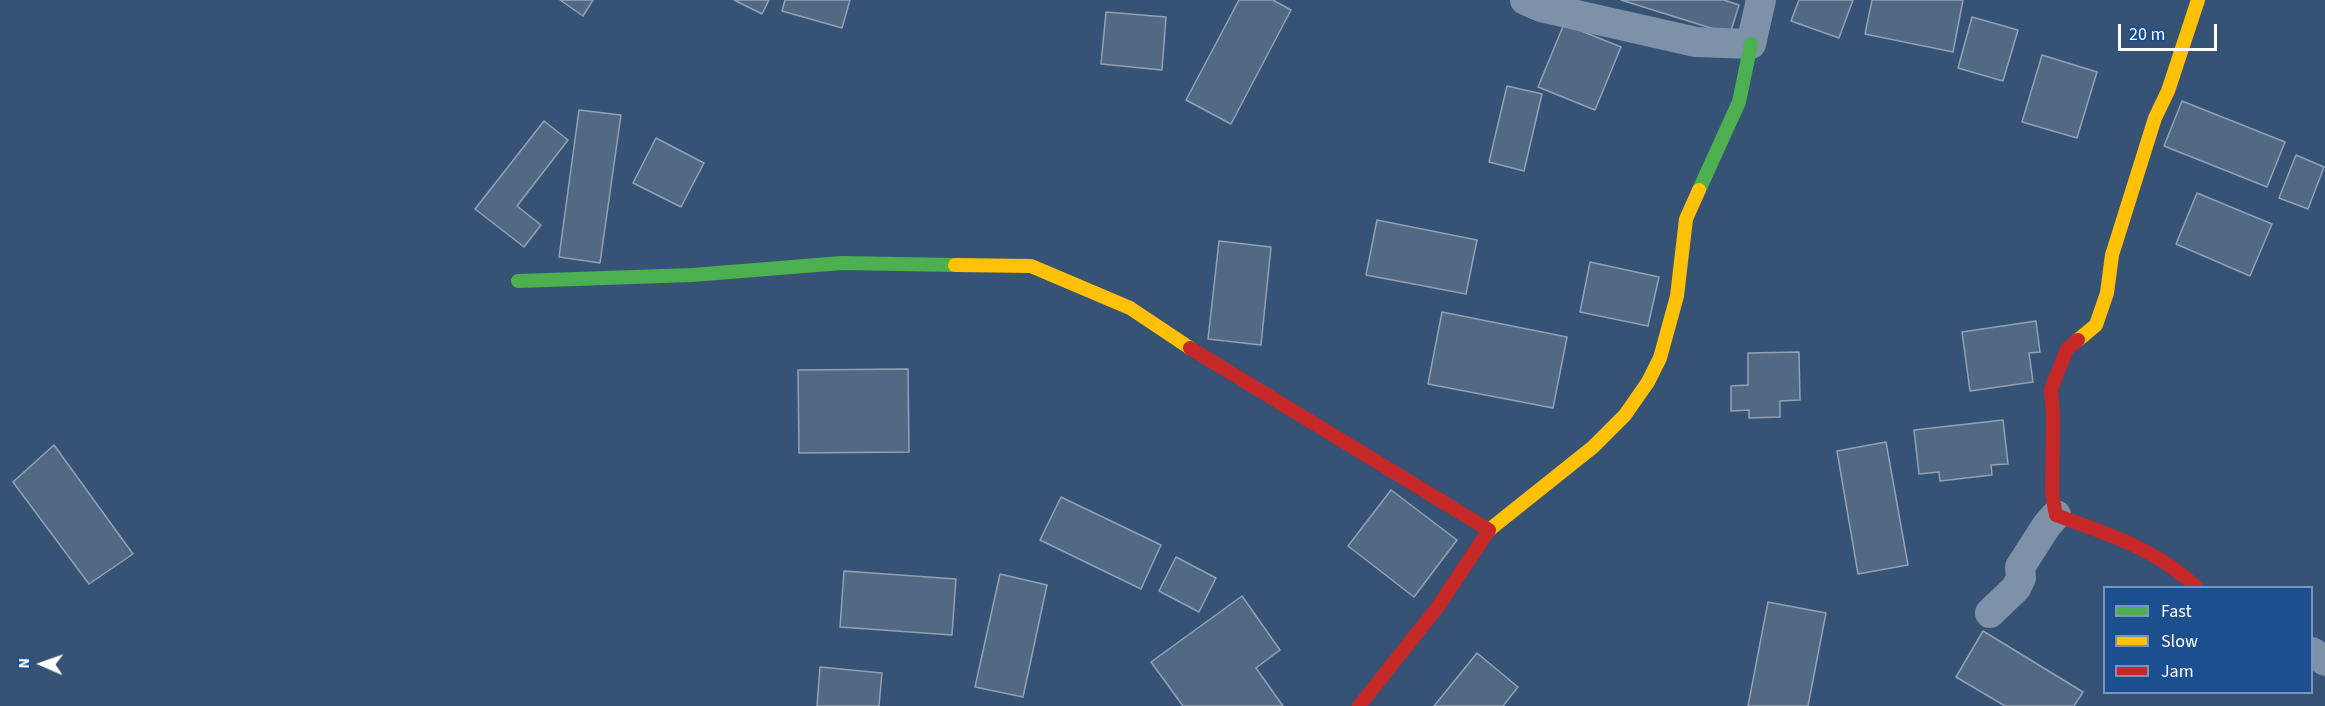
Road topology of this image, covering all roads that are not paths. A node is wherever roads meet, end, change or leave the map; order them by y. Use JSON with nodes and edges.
{"nodes":[{"id":1,"x":1525,"y":0,"type":"edge"},
{"id":2,"x":1761,"y":0,"type":"edge"},
{"id":3,"x":2198,"y":0,"type":"edge"},
{"id":4,"x":1751,"y":44,"type":"junction"},
{"id":5,"x":518,"y":281,"type":"dead end"},
{"id":6,"x":2056,"y":515,"type":"junction"},
{"id":7,"x":1489,"y":530,"type":"junction"},
{"id":8,"x":2195,"y":586,"type":"edge"},
{"id":9,"x":1990,"y":613,"type":"dead end"},
{"id":10,"x":1361,"y":706,"type":"edge"}],
"edges":[{"from":1,"to":4,"type":"street"},
{"from":2,"to":4,"type":"street"},
{"from":3,"to":6,"type":"street"},
{"from":4,"to":7,"type":"street"},
{"from":5,"to":7,"type":"street"},
{"from":6,"to":8,"type":"street"},
{"from":6,"to":9,"type":"street"},
{"from":7,"to":10,"type":"street"}]}
